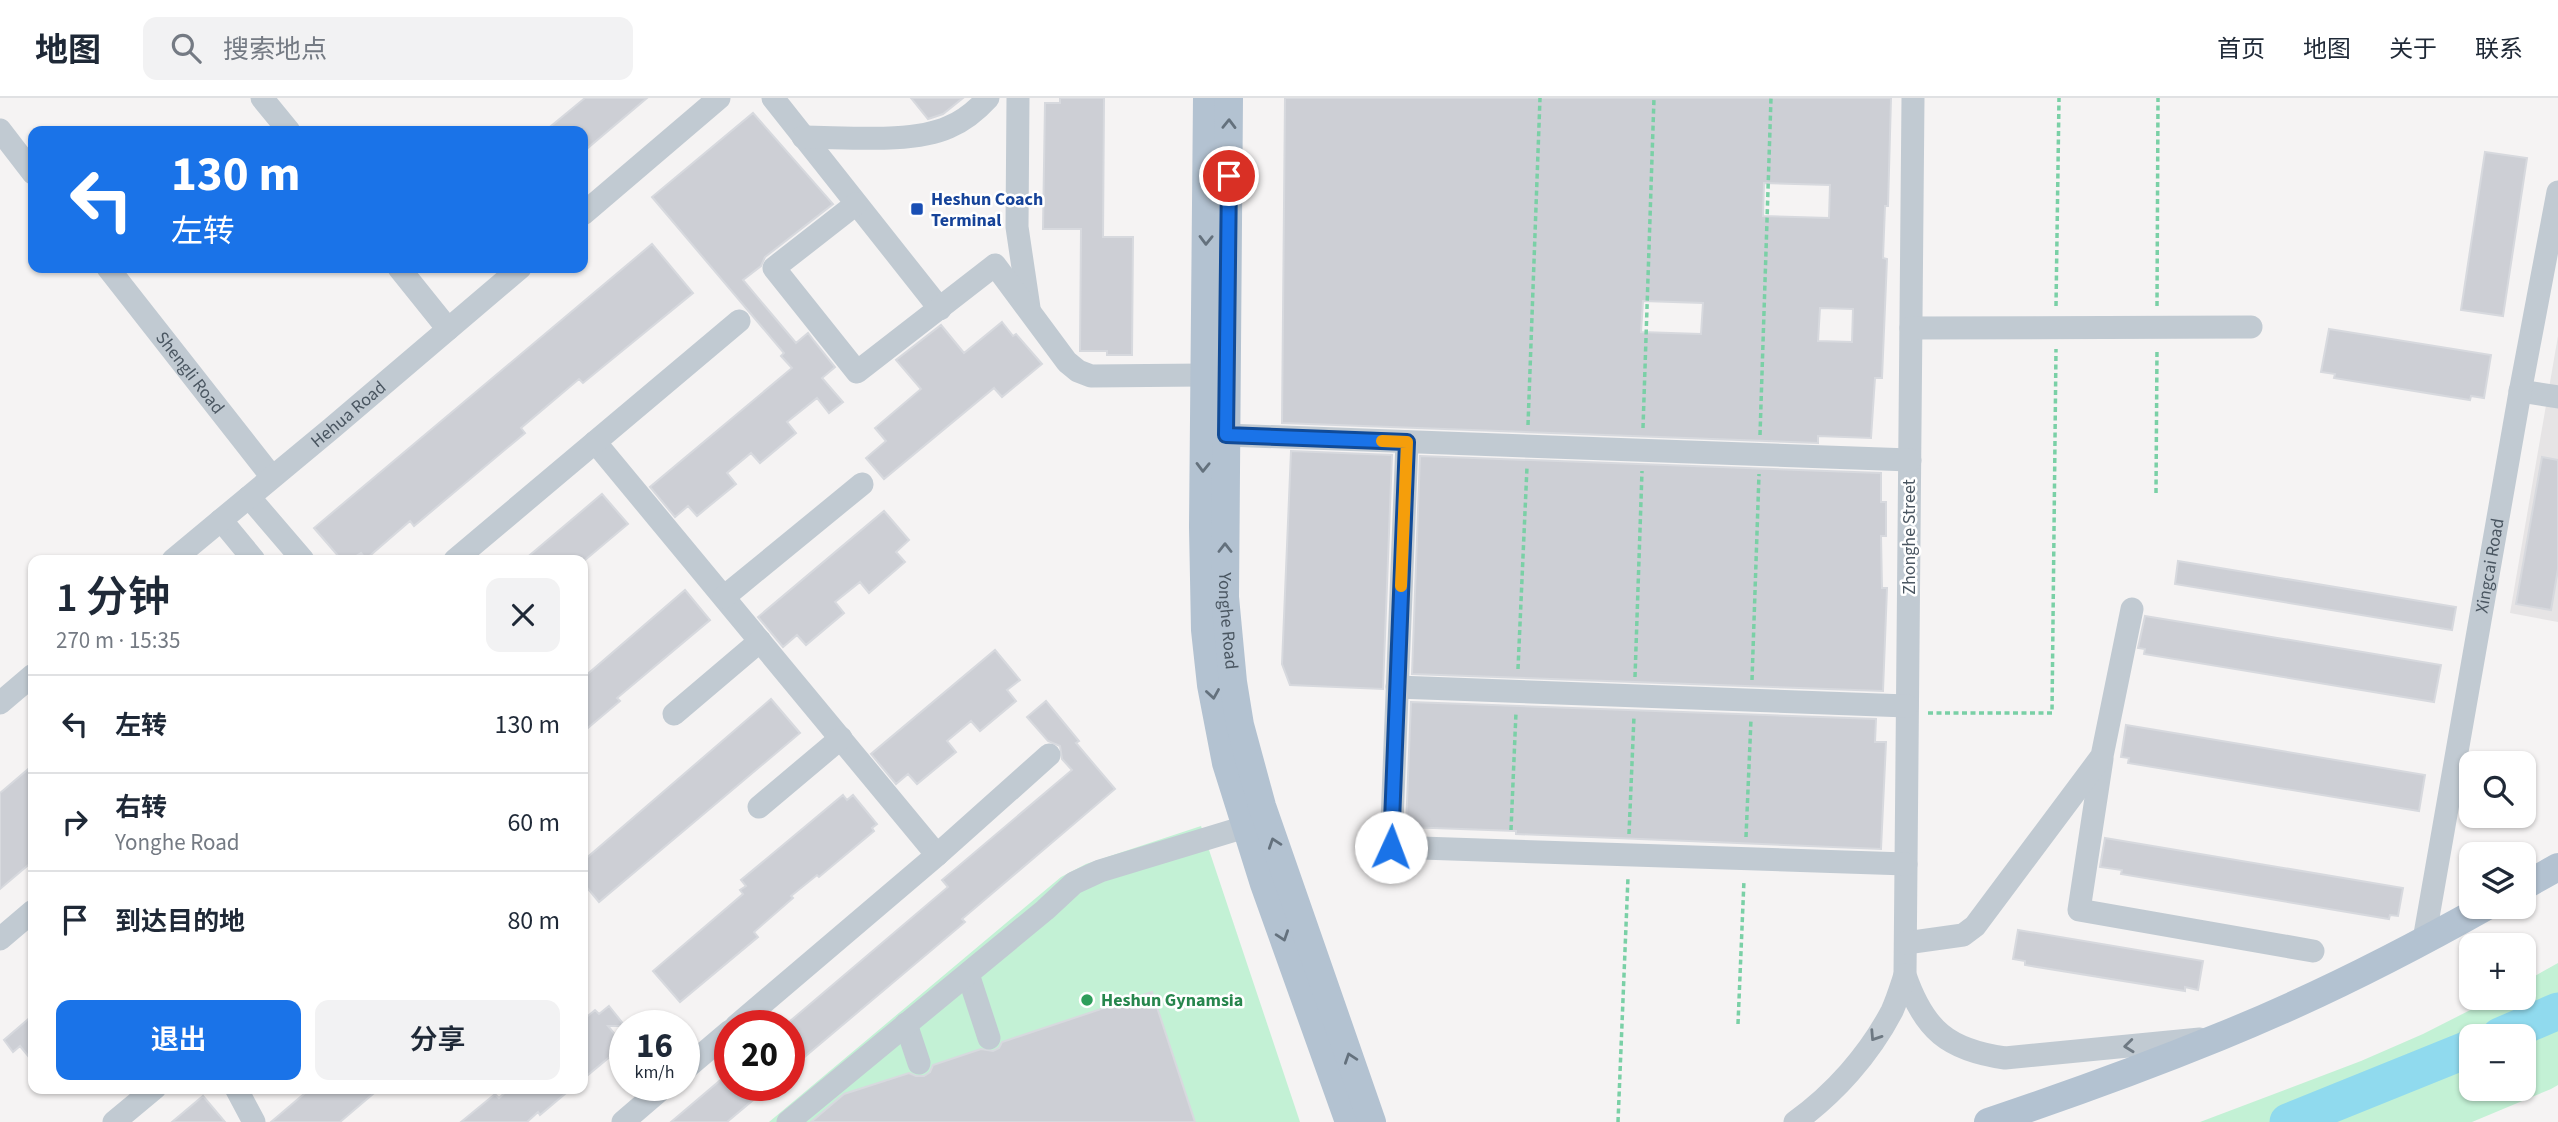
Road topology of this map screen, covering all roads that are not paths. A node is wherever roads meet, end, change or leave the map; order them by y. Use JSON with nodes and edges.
{"nodes":[{"id":1,"x":262,"y":98,"type":"edge"},
{"id":2,"x":719,"y":98,"type":"edge"},
{"id":3,"x":773,"y":98,"type":"edge"},
{"id":4,"x":988,"y":98,"type":"edge"},
{"id":5,"x":1018,"y":98,"type":"edge"},
{"id":6,"x":1207,"y":98,"type":"edge"},
{"id":7,"x":1229,"y":98,"type":"edge"},
{"id":8,"x":1913,"y":98,"type":"edge"},
{"id":9,"x":285,"y":126,"type":"edge"},
{"id":10,"x":1,"y":133,"type":"edge"},
{"id":11,"x":803,"y":137,"type":"junction"},
{"id":12,"x":28,"y":167,"type":"edge"},
{"id":13,"x":2558,"y":192,"type":"edge"},
{"id":14,"x":856,"y":204,"type":"junction"},
{"id":15,"x":588,"y":210,"type":"edge"},
{"id":16,"x":112,"y":273,"type":"edge"},
{"id":17,"x":403,"y":273,"type":"edge"},
{"id":18,"x":514,"y":273,"type":"edge"},
{"id":19,"x":940,"y":309,"type":"junction"},
{"id":20,"x":1030,"y":312,"type":"junction"},
{"id":21,"x":739,"y":321,"type":"dead end"},
{"id":22,"x":2251,"y":327,"type":"dead end"},
{"id":23,"x":1911,"y":328,"type":"junction"},
{"id":24,"x":448,"y":329,"type":"junction"},
{"id":25,"x":1204,"y":375,"type":"junction"},
{"id":26,"x":2520,"y":391,"type":"junction"},
{"id":27,"x":2558,"y":397,"type":"edge"},
{"id":28,"x":1226,"y":435,"type":"junction"},
{"id":29,"x":595,"y":442,"type":"junction"},
{"id":30,"x":1407,"y":442,"type":"junction"},
{"id":31,"x":1910,"y":460,"type":"junction"},
{"id":32,"x":272,"y":477,"type":"junction"},
{"id":33,"x":862,"y":484,"type":"dead end"},
{"id":34,"x":249,"y":497,"type":"junction"},
{"id":35,"x":221,"y":520,"type":"junction"},
{"id":36,"x":179,"y":555,"type":"edge"},
{"id":37,"x":250,"y":555,"type":"edge"},
{"id":38,"x":299,"y":555,"type":"edge"},
{"id":39,"x":461,"y":555,"type":"edge"},
{"id":40,"x":724,"y":597,"type":"junction"},
{"id":41,"x":2133,"y":609,"type":"dead end"},
{"id":42,"x":760,"y":641,"type":"junction"},
{"id":43,"x":28,"y":679,"type":"edge"},
{"id":44,"x":1397,"y":687,"type":"junction"},
{"id":45,"x":0,"y":703,"type":"edge"},
{"id":46,"x":1907,"y":710,"type":"junction"},
{"id":47,"x":674,"y":713,"type":"dead end"},
{"id":48,"x":841,"y":738,"type":"junction"},
{"id":49,"x":1049,"y":755,"type":"dead end"},
{"id":50,"x":2102,"y":756,"type":"junction"},
{"id":51,"x":759,"y":807,"type":"dead end"},
{"id":52,"x":1245,"y":827,"type":"junction"},
{"id":53,"x":937,"y":855,"type":"junction"},
{"id":54,"x":1906,"y":864,"type":"junction"},
{"id":55,"x":2558,"y":867,"type":"edge"},
{"id":56,"x":2536,"y":879,"type":"edge"},
{"id":57,"x":28,"y":915,"type":"edge"},
{"id":58,"x":2463,"y":919,"type":"edge"},
{"id":59,"x":0,"y":939,"type":"edge"},
{"id":60,"x":2424,"y":940,"type":"junction"},
{"id":61,"x":1906,"y":943,"type":"junction"},
{"id":62,"x":2313,"y":951,"type":"dead end"},
{"id":63,"x":968,"y":974,"type":"junction"},
{"id":64,"x":1905,"y":975,"type":"junction"},
{"id":65,"x":755,"y":1010,"type":"edge"},
{"id":66,"x":906,"y":1024,"type":"junction"},
{"id":67,"x":2221,"y":1037,"type":"junction"},
{"id":68,"x":989,"y":1038,"type":"dead end"},
{"id":69,"x":714,"y":1045,"type":"edge"},
{"id":70,"x":700,"y":1056,"type":"edge"},
{"id":71,"x":919,"y":1063,"type":"dead end"},
{"id":72,"x":148,"y":1094,"type":"edge"},
{"id":73,"x":239,"y":1094,"type":"edge"},
{"id":74,"x":647,"y":1101,"type":"edge"},
{"id":75,"x":114,"y":1122,"type":"edge"},
{"id":76,"x":254,"y":1122,"type":"edge"},
{"id":77,"x":623,"y":1122,"type":"edge"},
{"id":78,"x":788,"y":1122,"type":"edge"},
{"id":79,"x":1349,"y":1122,"type":"edge"},
{"id":80,"x":1372,"y":1122,"type":"edge"},
{"id":81,"x":1795,"y":1122,"type":"edge"},
{"id":82,"x":1988,"y":1122,"type":"edge"}],
"edges":[{"from":1,"to":9,"type":"street"},
{"from":2,"to":15,"type":"street"},
{"from":3,"to":11,"type":"street"},
{"from":4,"to":11,"type":"street"},
{"from":5,"to":20,"type":"street"},
{"from":6,"to":25,"type":"main road","name":"Yonghe Road","one_way":true},
{"from":28,"to":7,"type":"main road","name":"Yonghe Road","one_way":true},
{"from":8,"to":23,"type":"street","name":"Zhonghe Street"},
{"from":10,"to":12,"type":"street"},
{"from":11,"to":14,"type":"street"},
{"from":13,"to":26,"type":"street","name":"Xingcai Road"},
{"from":14,"to":19,"type":"street"},
{"from":14,"to":19,"type":"street"},
{"from":16,"to":32,"type":"street","name":"Shengli Road"},
{"from":17,"to":24,"type":"street"},
{"from":18,"to":24,"type":"street","name":"Hehua Road"},
{"from":19,"to":20,"type":"street"},
{"from":20,"to":25,"type":"street"},
{"from":21,"to":29,"type":"street"},
{"from":22,"to":23,"type":"street"},
{"from":23,"to":31,"type":"street","name":"Zhonghe Street"},
{"from":24,"to":32,"type":"street","name":"Hehua Road"},
{"from":25,"to":52,"type":"main road","name":"Yonghe Road","one_way":true},
{"from":26,"to":27,"type":"street"},
{"from":26,"to":60,"type":"street","name":"Xingcai Road"},
{"from":28,"to":30,"type":"street"},
{"from":80,"to":28,"type":"main road","name":"Yonghe Road","one_way":true},
{"from":29,"to":39,"type":"street"},
{"from":29,"to":40,"type":"street"},
{"from":30,"to":31,"type":"street"},
{"from":30,"to":44,"type":"street"},
{"from":31,"to":46,"type":"street","name":"Zhonghe Street"},
{"from":32,"to":34,"type":"street","name":"Hehua Road"},
{"from":33,"to":40,"type":"street"},
{"from":34,"to":35,"type":"street","name":"Hehua Road"},
{"from":34,"to":38,"type":"street"},
{"from":35,"to":36,"type":"street","name":"Hehua Road"},
{"from":35,"to":37,"type":"street"},
{"from":40,"to":42,"type":"street"},
{"from":41,"to":50,"type":"street"},
{"from":42,"to":47,"type":"street"},
{"from":42,"to":48,"type":"street"},
{"from":43,"to":45,"type":"street"},
{"from":44,"to":46,"type":"street"},
{"from":44,"to":54,"type":"street"},
{"from":46,"to":54,"type":"street","name":"Zhonghe Street"},
{"from":48,"to":51,"type":"street"},
{"from":48,"to":53,"type":"street"},
{"from":49,"to":53,"type":"street"},
{"from":50,"to":61,"type":"street"},
{"from":50,"to":62,"type":"street"},
{"from":52,"to":63,"type":"street"},
{"from":52,"to":79,"type":"main road","name":"Yonghe Road","one_way":true},
{"from":53,"to":65,"type":"street"},
{"from":54,"to":61,"type":"street","name":"Zhonghe Street"},
{"from":55,"to":56,"type":"main road"},
{"from":57,"to":59,"type":"street"},
{"from":58,"to":60,"type":"main road"},
{"from":60,"to":67,"type":"main road"},
{"from":61,"to":64,"type":"street","name":"Zhonghe Street"},
{"from":63,"to":66,"type":"street"},
{"from":63,"to":68,"type":"street"},
{"from":67,"to":64,"type":"street","one_way":true},
{"from":64,"to":81,"type":"street","one_way":true},
{"from":66,"to":71,"type":"street"},
{"from":66,"to":78,"type":"street"},
{"from":67,"to":82,"type":"main road"},
{"from":69,"to":70,"type":"street"},
{"from":72,"to":75,"type":"street"},
{"from":73,"to":76,"type":"street"},
{"from":74,"to":77,"type":"street"}]}
